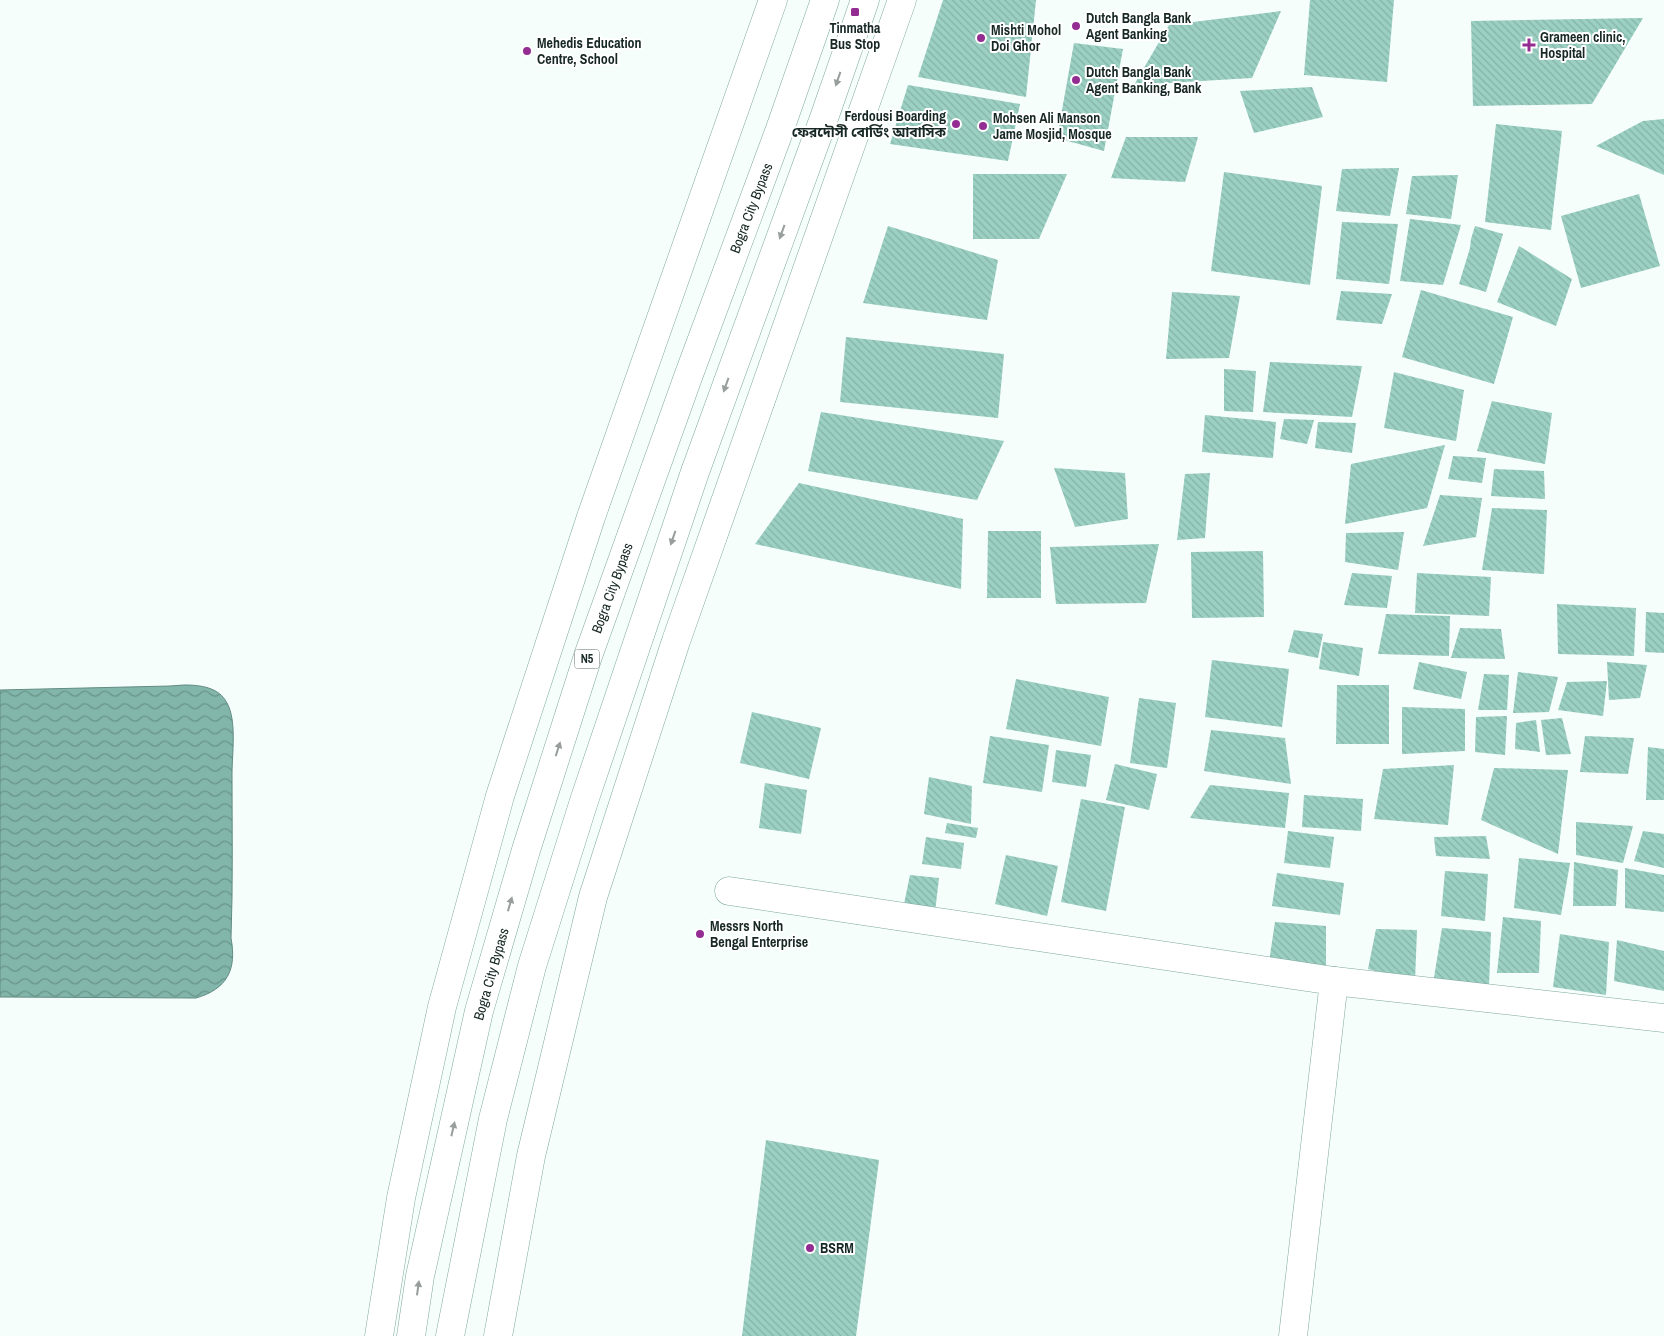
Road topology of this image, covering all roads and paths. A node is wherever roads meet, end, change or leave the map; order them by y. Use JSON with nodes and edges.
{"nodes":[{"id":1,"x":773,"y":0,"type":"edge"},
{"id":2,"x":825,"y":0,"type":"edge"},
{"id":3,"x":865,"y":0,"type":"edge"},
{"id":4,"x":902,"y":0,"type":"edge"},
{"id":5,"x":729,"y":891,"type":"dead end"},
{"id":6,"x":1334,"y":981,"type":"junction"},
{"id":7,"x":1664,"y":1018,"type":"edge"},
{"id":8,"x":378,"y":1336,"type":"edge"},
{"id":9,"x":411,"y":1336,"type":"edge"},
{"id":10,"x":450,"y":1336,"type":"edge"},
{"id":11,"x":498,"y":1336,"type":"edge"},
{"id":12,"x":1293,"y":1336,"type":"edge"}],
"edges":[{"from":1,"to":8,"type":"main road"},
{"from":9,"to":2,"type":"main road","name":"Bogra City Bypass","number":"N5","one_way":true},
{"from":3,"to":10,"type":"main road","one_way":true},
{"from":4,"to":11,"type":"main road"},
{"from":5,"to":6,"type":"main road"},
{"from":6,"to":7,"type":"main road"},
{"from":6,"to":12,"type":"main road"}]}
